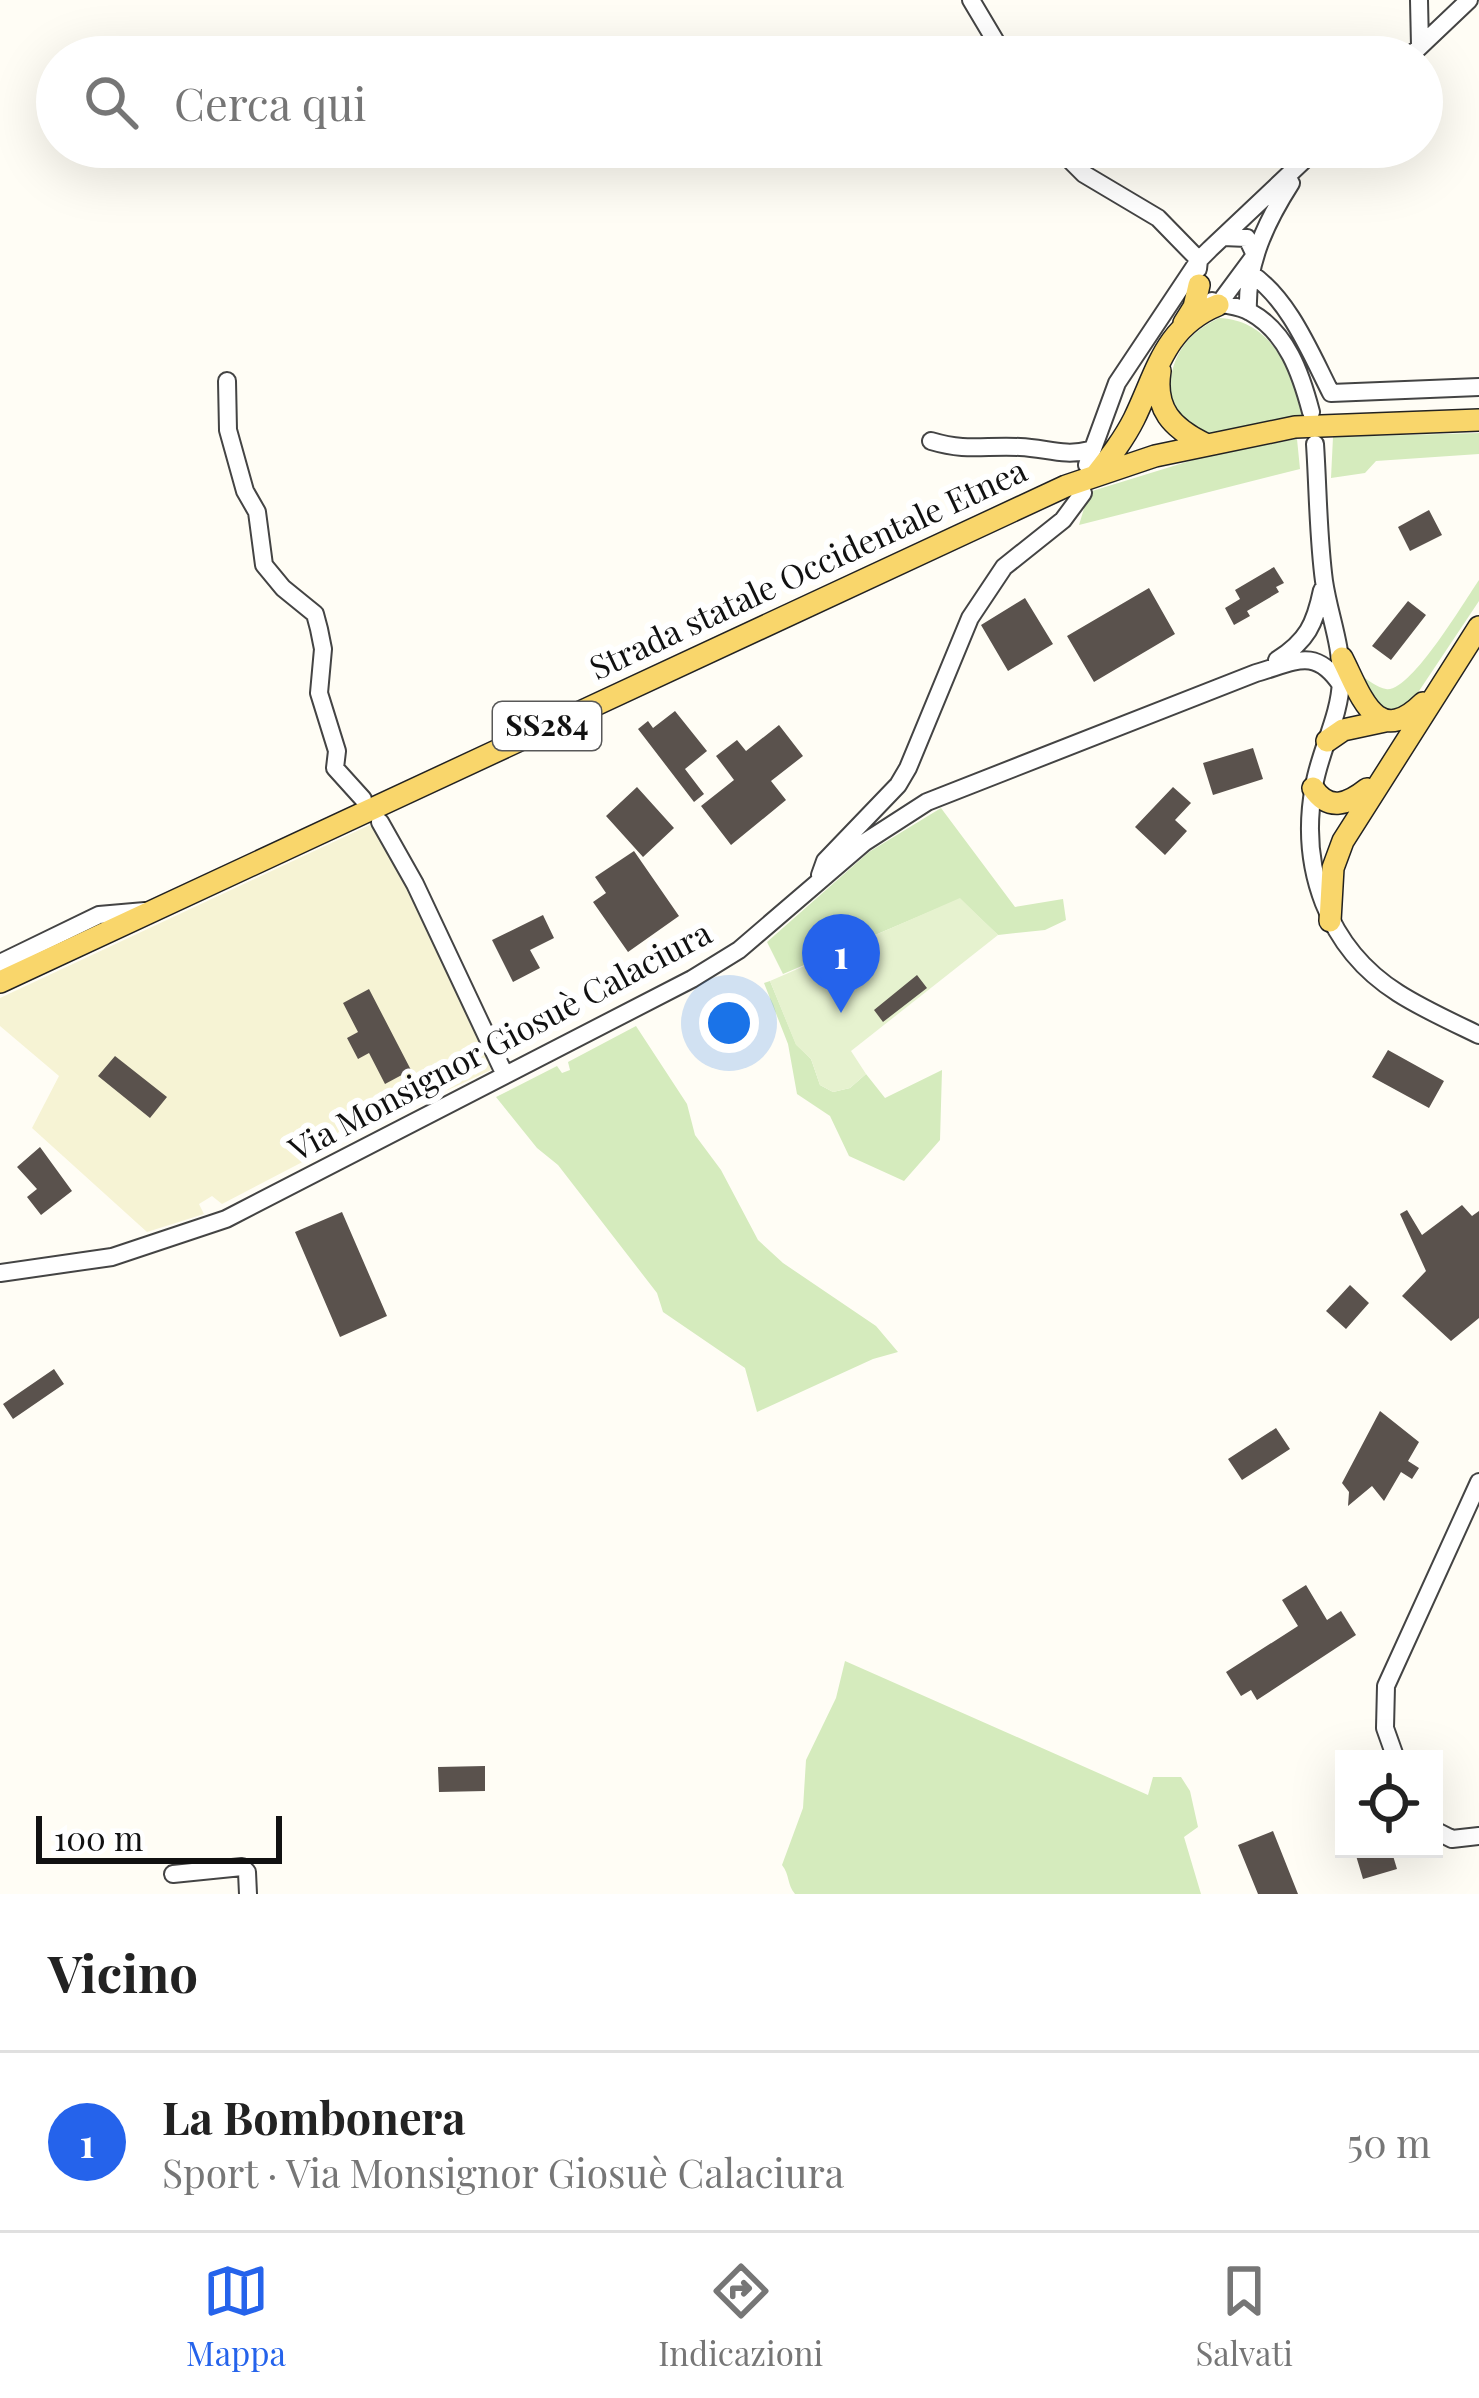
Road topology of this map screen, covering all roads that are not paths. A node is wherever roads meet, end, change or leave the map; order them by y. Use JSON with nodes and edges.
{"nodes":[{"id":1,"x":971,"y":0,"type":"edge"},
{"id":2,"x":1419,"y":0,"type":"edge"},
{"id":3,"x":1468,"y":0,"type":"edge"},
{"id":4,"x":992,"y":36,"type":"edge"},
{"id":5,"x":1416,"y":36,"type":"edge"},
{"id":6,"x":1431,"y":36,"type":"edge"},
{"id":7,"x":1078,"y":168,"type":"edge"},
{"id":8,"x":1296,"y":168,"type":"edge"},
{"id":9,"x":1303,"y":168,"type":"edge"},
{"id":10,"x":1223,"y":237,"type":"junction"},
{"id":11,"x":1199,"y":260,"type":"junction"},
{"id":12,"x":1252,"y":264,"type":"junction"},
{"id":13,"x":1199,"y":285,"type":"junction"},
{"id":14,"x":1217,"y":305,"type":"junction"},
{"id":15,"x":1248,"y":311,"type":"junction"},
{"id":16,"x":1184,"y":324,"type":"junction"},
{"id":17,"x":1163,"y":350,"type":"junction"},
{"id":18,"x":227,"y":381,"type":"dead end"},
{"id":19,"x":1479,"y":387,"type":"edge"},
{"id":20,"x":1311,"y":412,"type":"dead end"},
{"id":21,"x":1479,"y":420,"type":"edge"},
{"id":22,"x":931,"y":441,"type":"dead end"},
{"id":23,"x":1205,"y":443,"type":"junction"},
{"id":24,"x":1316,"y":444,"type":"dead end"},
{"id":25,"x":1089,"y":471,"type":"junction"},
{"id":26,"x":1324,"y":580,"type":"junction"},
{"id":27,"x":1479,"y":627,"type":"edge"},
{"id":28,"x":1340,"y":647,"type":"junction"},
{"id":29,"x":1298,"y":654,"type":"junction"},
{"id":30,"x":1341,"y":685,"type":"junction"},
{"id":31,"x":1441,"y":686,"type":"junction"},
{"id":32,"x":1385,"y":721,"type":"junction"},
{"id":33,"x":1327,"y":741,"type":"junction"},
{"id":34,"x":1380,"y":779,"type":"junction"},
{"id":35,"x":1313,"y":788,"type":"junction"},
{"id":36,"x":363,"y":799,"type":"dead end"},
{"id":37,"x":380,"y":822,"type":"dead end"},
{"id":38,"x":817,"y":882,"type":"junction"},
{"id":39,"x":152,"y":911,"type":"junction"},
{"id":40,"x":1330,"y":921,"type":"junction"},
{"id":41,"x":0,"y":964,"type":"edge"},
{"id":42,"x":0,"y":982,"type":"edge"},
{"id":43,"x":1479,"y":1036,"type":"edge"},
{"id":44,"x":506,"y":1076,"type":"junction"},
{"id":45,"x":0,"y":1273,"type":"edge"},
{"id":46,"x":1479,"y":1482,"type":"edge"},
{"id":47,"x":1393,"y":1750,"type":"edge"},
{"id":48,"x":1443,"y":1835,"type":"edge"},
{"id":49,"x":1479,"y":1836,"type":"edge"},
{"id":50,"x":173,"y":1874,"type":"dead end"},
{"id":51,"x":248,"y":1894,"type":"edge"}],
"edges":[{"from":1,"to":4,"type":"street"},
{"from":2,"to":5,"type":"street"},
{"from":3,"to":6,"type":"street"},
{"from":7,"to":11,"type":"street"},
{"from":8,"to":10,"type":"street"},
{"from":9,"to":12,"type":"street"},
{"from":10,"to":11,"type":"street"},
{"from":10,"to":12,"type":"street"},
{"from":11,"to":13,"type":"street"},
{"from":11,"to":25,"type":"street"},
{"from":12,"to":14,"type":"street"},
{"from":12,"to":15,"type":"street"},
{"from":12,"to":19,"type":"street"},
{"from":13,"to":14,"type":"street"},
{"from":13,"to":16,"type":"main road"},
{"from":14,"to":15,"type":"street"},
{"from":14,"to":16,"type":"main road"},
{"from":15,"to":20,"type":"street"},
{"from":16,"to":17,"type":"main road"},
{"from":17,"to":23,"type":"main road"},
{"from":17,"to":25,"type":"main road"},
{"from":18,"to":36,"type":"street"},
{"from":21,"to":23,"type":"main road","name":"Strada statale Occidentale Etnea","number":"SS284"},
{"from":22,"to":25,"type":"street"},
{"from":23,"to":25,"type":"main road","name":"Strada statale Occidentale Etnea","number":"SS284"},
{"from":24,"to":26,"type":"street"},
{"from":25,"to":38,"type":"street"},
{"from":25,"to":39,"type":"main road","name":"Strada statale Occidentale Etnea","number":"SS284"},
{"from":26,"to":28,"type":"street"},
{"from":26,"to":29,"type":"street"},
{"from":27,"to":31,"type":"main road"},
{"from":28,"to":29,"type":"street","name":"Via Monsignor Giosuè Calaciura"},
{"from":28,"to":30,"type":"street"},
{"from":28,"to":32,"type":"main road"},
{"from":29,"to":30,"type":"street"},
{"from":29,"to":38,"type":"street","name":"Via Monsignor Giosuè Calaciura"},
{"from":30,"to":33,"type":"street"},
{"from":31,"to":32,"type":"main road"},
{"from":31,"to":34,"type":"main road"},
{"from":32,"to":33,"type":"main road"},
{"from":33,"to":35,"type":"street"},
{"from":34,"to":35,"type":"main road"},
{"from":34,"to":40,"type":"main road"},
{"from":35,"to":40,"type":"street"},
{"from":37,"to":44,"type":"street"},
{"from":38,"to":44,"type":"street","name":"Via Monsignor Giosuè Calaciura"},
{"from":39,"to":41,"type":"street"},
{"from":39,"to":42,"type":"main road","name":"Strada statale Occidentale Etnea","number":"SS284"},
{"from":40,"to":43,"type":"street"},
{"from":44,"to":45,"type":"street","name":"Via Monsignor Giosuè Calaciura"},
{"from":46,"to":47,"type":"street"},
{"from":48,"to":49,"type":"street"},
{"from":50,"to":51,"type":"street"}]}
